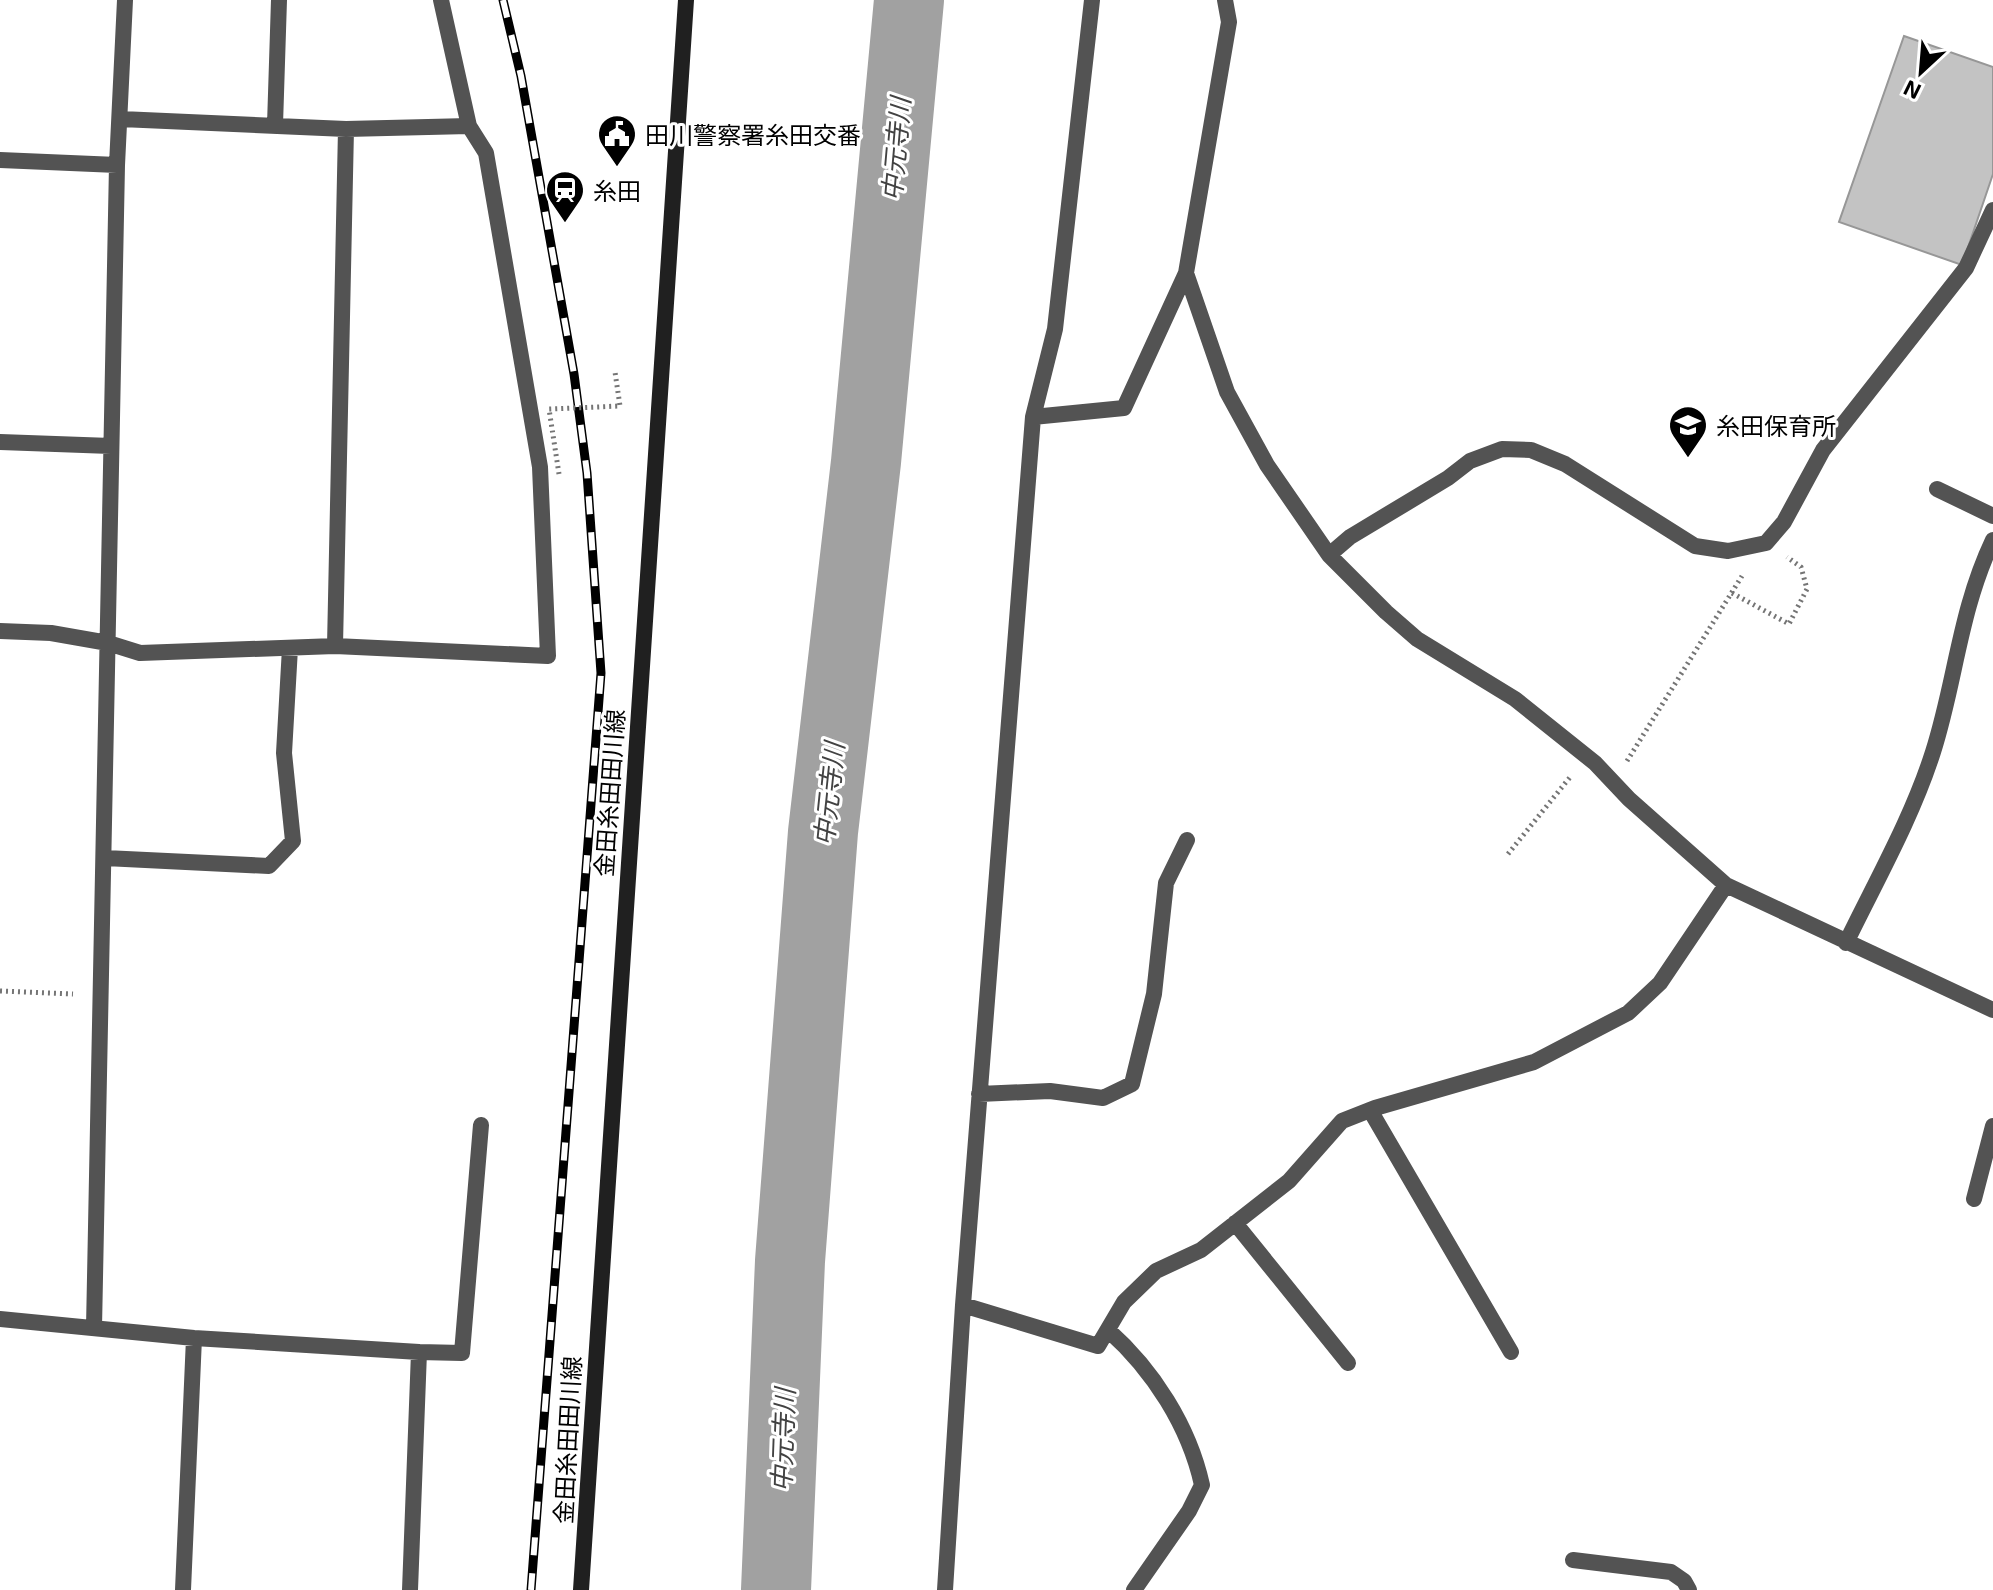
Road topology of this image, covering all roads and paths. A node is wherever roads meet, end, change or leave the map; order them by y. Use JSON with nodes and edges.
{"nodes":[{"id":1,"x":125,"y":0,"type":"edge"},
{"id":2,"x":279,"y":0,"type":"edge"},
{"id":3,"x":441,"y":0,"type":"edge"},
{"id":4,"x":686,"y":0,"type":"edge"},
{"id":5,"x":1092,"y":0,"type":"edge"},
{"id":6,"x":1225,"y":0,"type":"edge"},
{"id":7,"x":121,"y":119,"type":"junction"},
{"id":8,"x":275,"y":125,"type":"junction"},
{"id":9,"x":469,"y":126,"type":"junction"},
{"id":10,"x":346,"y":129,"type":"junction"},
{"id":11,"x":0,"y":160,"type":"edge"},
{"id":12,"x":117,"y":165,"type":"junction"},
{"id":13,"x":1993,"y":210,"type":"edge"},
{"id":14,"x":1186,"y":273,"type":"junction"},
{"id":15,"x":615,"y":372,"type":"dead end"},
{"id":16,"x":1033,"y":417,"type":"junction"},
{"id":17,"x":0,"y":442,"type":"edge"},
{"id":18,"x":111,"y":446,"type":"junction"},
{"id":19,"x":559,"y":474,"type":"dead end"},
{"id":20,"x":1937,"y":489,"type":"dead end"},
{"id":21,"x":1993,"y":516,"type":"edge"},
{"id":22,"x":1993,"y":540,"type":"edge"},
{"id":23,"x":1766,"y":543,"type":"junction"},
{"id":24,"x":1748,"y":547,"type":"junction"},
{"id":25,"x":1329,"y":555,"type":"junction"},
{"id":26,"x":1732,"y":593,"type":"junction"},
{"id":27,"x":0,"y":631,"type":"edge"},
{"id":28,"x":108,"y":643,"type":"junction"},
{"id":29,"x":335,"y":646,"type":"junction"},
{"id":30,"x":290,"y":648,"type":"junction"},
{"id":31,"x":1587,"y":756,"type":"junction"},
{"id":32,"x":1612,"y":781,"type":"junction"},
{"id":33,"x":1187,"y":840,"type":"dead end"},
{"id":34,"x":1508,"y":854,"type":"dead end"},
{"id":35,"x":105,"y":858,"type":"junction"},
{"id":36,"x":1726,"y":885,"type":"junction"},
{"id":37,"x":1846,"y":943,"type":"junction"},
{"id":38,"x":0,"y":991,"type":"edge"},
{"id":39,"x":101,"y":996,"type":"junction"},
{"id":40,"x":1993,"y":1010,"type":"edge"},
{"id":41,"x":979,"y":1094,"type":"junction"},
{"id":42,"x":1370,"y":1110,"type":"junction"},
{"id":43,"x":481,"y":1125,"type":"dead end"},
{"id":44,"x":1993,"y":1126,"type":"edge"},
{"id":45,"x":1974,"y":1199,"type":"dead end"},
{"id":46,"x":1235,"y":1223,"type":"junction"},
{"id":47,"x":963,"y":1305,"type":"junction"},
{"id":48,"x":0,"y":1319,"type":"edge"},
{"id":49,"x":94,"y":1328,"type":"junction"},
{"id":50,"x":1108,"y":1330,"type":"junction"},
{"id":51,"x":194,"y":1338,"type":"junction"},
{"id":52,"x":419,"y":1352,"type":"junction"},
{"id":53,"x":1511,"y":1352,"type":"dead end"},
{"id":54,"x":1348,"y":1363,"type":"dead end"},
{"id":55,"x":1573,"y":1560,"type":"dead end"},
{"id":56,"x":183,"y":1590,"type":"edge"},
{"id":57,"x":410,"y":1590,"type":"edge"},
{"id":58,"x":581,"y":1590,"type":"edge"},
{"id":59,"x":945,"y":1590,"type":"edge"},
{"id":60,"x":1134,"y":1590,"type":"edge"},
{"id":61,"x":1689,"y":1590,"type":"edge"}],
"edges":[{"from":1,"to":7,"type":"street"},
{"from":2,"to":8,"type":"street"},
{"from":3,"to":9,"type":"street"},
{"from":4,"to":58,"type":"main road","name":"金田糸田田川線"},
{"from":5,"to":16,"type":"street"},
{"from":6,"to":14,"type":"street"},
{"from":7,"to":8,"type":"street"},
{"from":7,"to":12,"type":"street"},
{"from":8,"to":10,"type":"street"},
{"from":9,"to":10,"type":"street"},
{"from":9,"to":29,"type":"street"},
{"from":10,"to":29,"type":"street"},
{"from":11,"to":12,"type":"street"},
{"from":12,"to":18,"type":"street"},
{"from":13,"to":23,"type":"street"},
{"from":14,"to":16,"type":"street"},
{"from":14,"to":25,"type":"street"},
{"from":15,"to":19,"type":"path","bridge":true},
{"from":16,"to":41,"type":"street"},
{"from":17,"to":18,"type":"street"},
{"from":18,"to":28,"type":"street"},
{"from":20,"to":21,"type":"street"},
{"from":22,"to":37,"type":"street"},
{"from":23,"to":24,"type":"street"},
{"from":23,"to":26,"type":"path"},
{"from":24,"to":25,"type":"street"},
{"from":24,"to":26,"type":"path"},
{"from":25,"to":31,"type":"street"},
{"from":26,"to":32,"type":"path"},
{"from":27,"to":28,"type":"street"},
{"from":28,"to":30,"type":"street"},
{"from":28,"to":35,"type":"street"},
{"from":29,"to":30,"type":"street"},
{"from":30,"to":35,"type":"street"},
{"from":31,"to":32,"type":"street"},
{"from":31,"to":34,"type":"path"},
{"from":32,"to":36,"type":"street"},
{"from":33,"to":41,"type":"street"},
{"from":35,"to":39,"type":"street"},
{"from":36,"to":37,"type":"street"},
{"from":36,"to":42,"type":"street"},
{"from":37,"to":40,"type":"street"},
{"from":38,"to":39,"type":"path"},
{"from":39,"to":49,"type":"street"},
{"from":41,"to":47,"type":"street"},
{"from":42,"to":46,"type":"street"},
{"from":42,"to":53,"type":"street"},
{"from":43,"to":52,"type":"street"},
{"from":44,"to":45,"type":"street"},
{"from":46,"to":50,"type":"street"},
{"from":46,"to":54,"type":"street"},
{"from":47,"to":50,"type":"street"},
{"from":47,"to":59,"type":"street"},
{"from":48,"to":49,"type":"street"},
{"from":49,"to":51,"type":"street"},
{"from":50,"to":60,"type":"street"},
{"from":51,"to":52,"type":"street"},
{"from":51,"to":56,"type":"street"},
{"from":52,"to":57,"type":"street"},
{"from":55,"to":61,"type":"street"}]}
